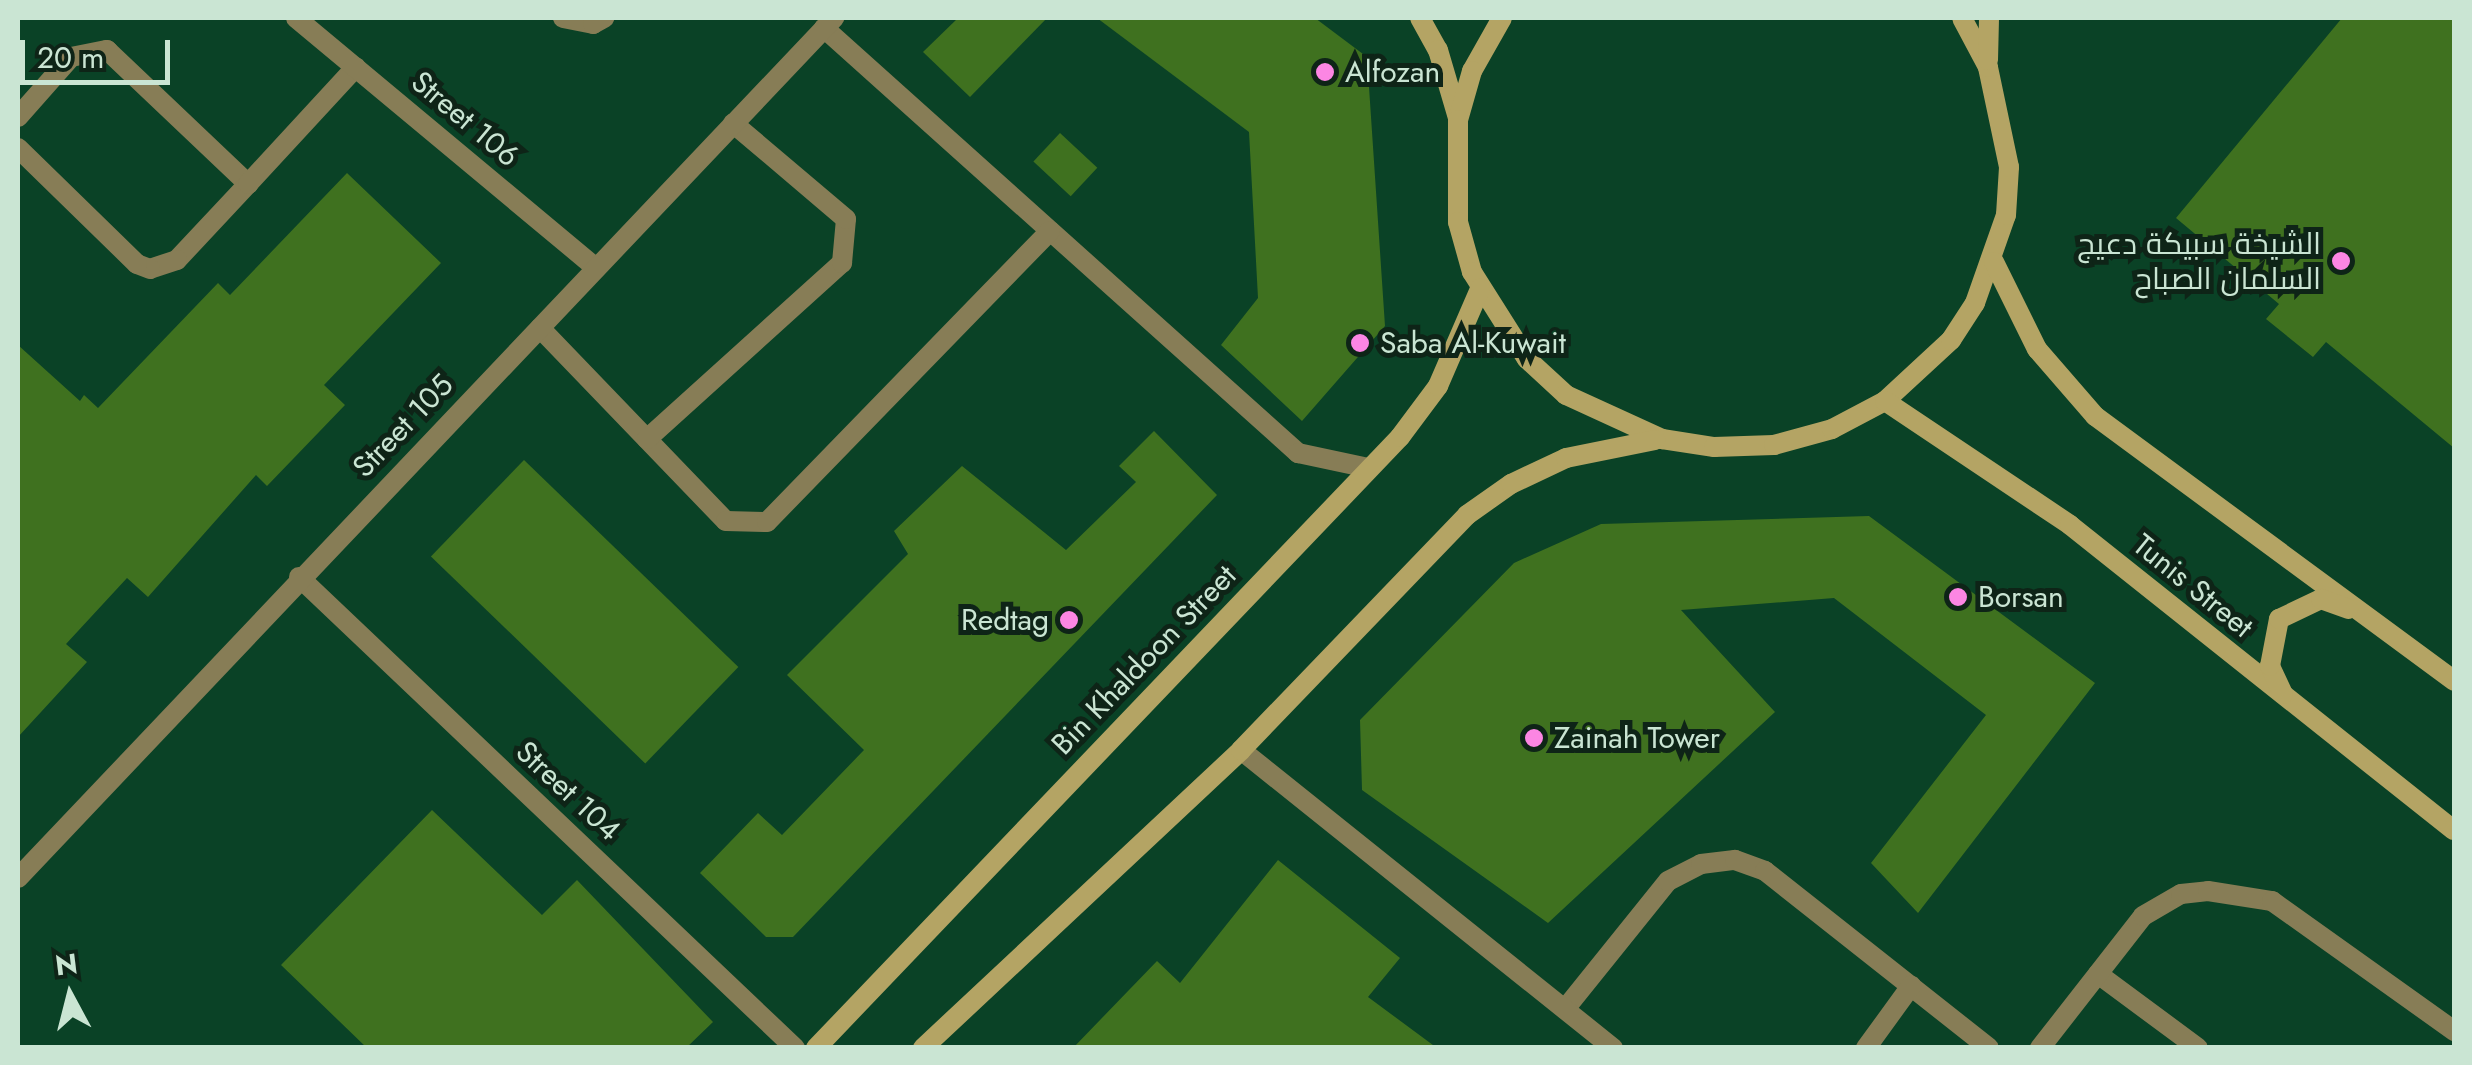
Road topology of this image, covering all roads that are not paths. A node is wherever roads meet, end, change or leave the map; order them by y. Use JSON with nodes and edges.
{"nodes":[{"id":1,"x":296,"y":18,"type":"edge"},
{"id":2,"x":564,"y":18,"type":"edge"},
{"id":3,"x":604,"y":18,"type":"edge"},
{"id":4,"x":1420,"y":18,"type":"edge"},
{"id":5,"x":1502,"y":18,"type":"edge"},
{"id":6,"x":1962,"y":18,"type":"edge"},
{"id":7,"x":1989,"y":18,"type":"edge"},
{"id":8,"x":829,"y":23,"type":"edge"},
{"id":9,"x":1988,"y":66,"type":"junction"},
{"id":10,"x":356,"y":67,"type":"junction"},
{"id":11,"x":18,"y":118,"type":"edge"},
{"id":12,"x":1458,"y":120,"type":"junction"},
{"id":13,"x":734,"y":123,"type":"junction"},
{"id":14,"x":18,"y":148,"type":"edge"},
{"id":15,"x":248,"y":184,"type":"junction"},
{"id":16,"x":1050,"y":230,"type":"junction"},
{"id":17,"x":1994,"y":262,"type":"junction"},
{"id":18,"x":595,"y":267,"type":"junction"},
{"id":19,"x":1480,"y":290,"type":"junction"},
{"id":20,"x":540,"y":328,"type":"junction"},
{"id":21,"x":1885,"y":401,"type":"junction"},
{"id":22,"x":647,"y":439,"type":"junction"},
{"id":23,"x":1662,"y":440,"type":"junction"},
{"id":24,"x":1368,"y":468,"type":"junction"},
{"id":25,"x":299,"y":577,"type":"junction"},
{"id":26,"x":2382,"y":625,"type":"junction"},
{"id":27,"x":2454,"y":681,"type":"edge"},
{"id":28,"x":2284,"y":698,"type":"junction"},
{"id":29,"x":1241,"y":750,"type":"junction"},
{"id":30,"x":2454,"y":830,"type":"edge"},
{"id":31,"x":18,"y":878,"type":"edge"},
{"id":32,"x":2098,"y":974,"type":"junction"},
{"id":33,"x":1910,"y":986,"type":"junction"},
{"id":34,"x":1565,"y":1009,"type":"junction"},
{"id":35,"x":2454,"y":1031,"type":"edge"},
{"id":36,"x":1868,"y":1047,"type":"edge"},
{"id":37,"x":795,"y":1048,"type":"edge"},
{"id":38,"x":816,"y":1048,"type":"edge"},
{"id":39,"x":923,"y":1048,"type":"edge"},
{"id":40,"x":1614,"y":1048,"type":"edge"},
{"id":41,"x":1989,"y":1048,"type":"edge"},
{"id":42,"x":2040,"y":1048,"type":"edge"},
{"id":43,"x":2198,"y":1048,"type":"edge"}],
"edges":[{"from":1,"to":10,"type":"street","name":"Street 106"},
{"from":2,"to":3,"type":"street"},
{"from":4,"to":12,"type":"main road"},
{"from":5,"to":12,"type":"main road"},
{"from":6,"to":9,"type":"main road"},
{"from":7,"to":9,"type":"main road"},
{"from":8,"to":13,"type":"street","name":"Street 105"},
{"from":8,"to":16,"type":"street"},
{"from":9,"to":17,"type":"main road"},
{"from":10,"to":15,"type":"street"},
{"from":10,"to":18,"type":"street","name":"Street 106"},
{"from":11,"to":15,"type":"street"},
{"from":12,"to":19,"type":"main road"},
{"from":13,"to":18,"type":"street","name":"Street 105"},
{"from":13,"to":22,"type":"street"},
{"from":14,"to":15,"type":"street"},
{"from":16,"to":22,"type":"street"},
{"from":16,"to":24,"type":"street"},
{"from":17,"to":21,"type":"main road"},
{"from":17,"to":26,"type":"main road"},
{"from":18,"to":20,"type":"street","name":"Street 105"},
{"from":19,"to":23,"type":"main road"},
{"from":19,"to":24,"type":"main road","name":"Bin Khaldoon Street"},
{"from":20,"to":22,"type":"street"},
{"from":20,"to":25,"type":"street","name":"Street 105"},
{"from":21,"to":23,"type":"main road"},
{"from":21,"to":28,"type":"main road","name":"Tunis Street"},
{"from":23,"to":29,"type":"main road"},
{"from":24,"to":38,"type":"main road","name":"Bin Khaldoon Street"},
{"from":25,"to":31,"type":"street","name":"Street 105"},
{"from":25,"to":37,"type":"street","name":"Street 104"},
{"from":26,"to":27,"type":"main road"},
{"from":26,"to":28,"type":"main road"},
{"from":28,"to":30,"type":"main road","name":"Tunis Street"},
{"from":29,"to":34,"type":"street"},
{"from":29,"to":39,"type":"main road"},
{"from":32,"to":35,"type":"street"},
{"from":32,"to":42,"type":"street"},
{"from":32,"to":43,"type":"street"},
{"from":33,"to":34,"type":"street"},
{"from":33,"to":36,"type":"street"},
{"from":33,"to":41,"type":"street"},
{"from":34,"to":40,"type":"street"}]}
